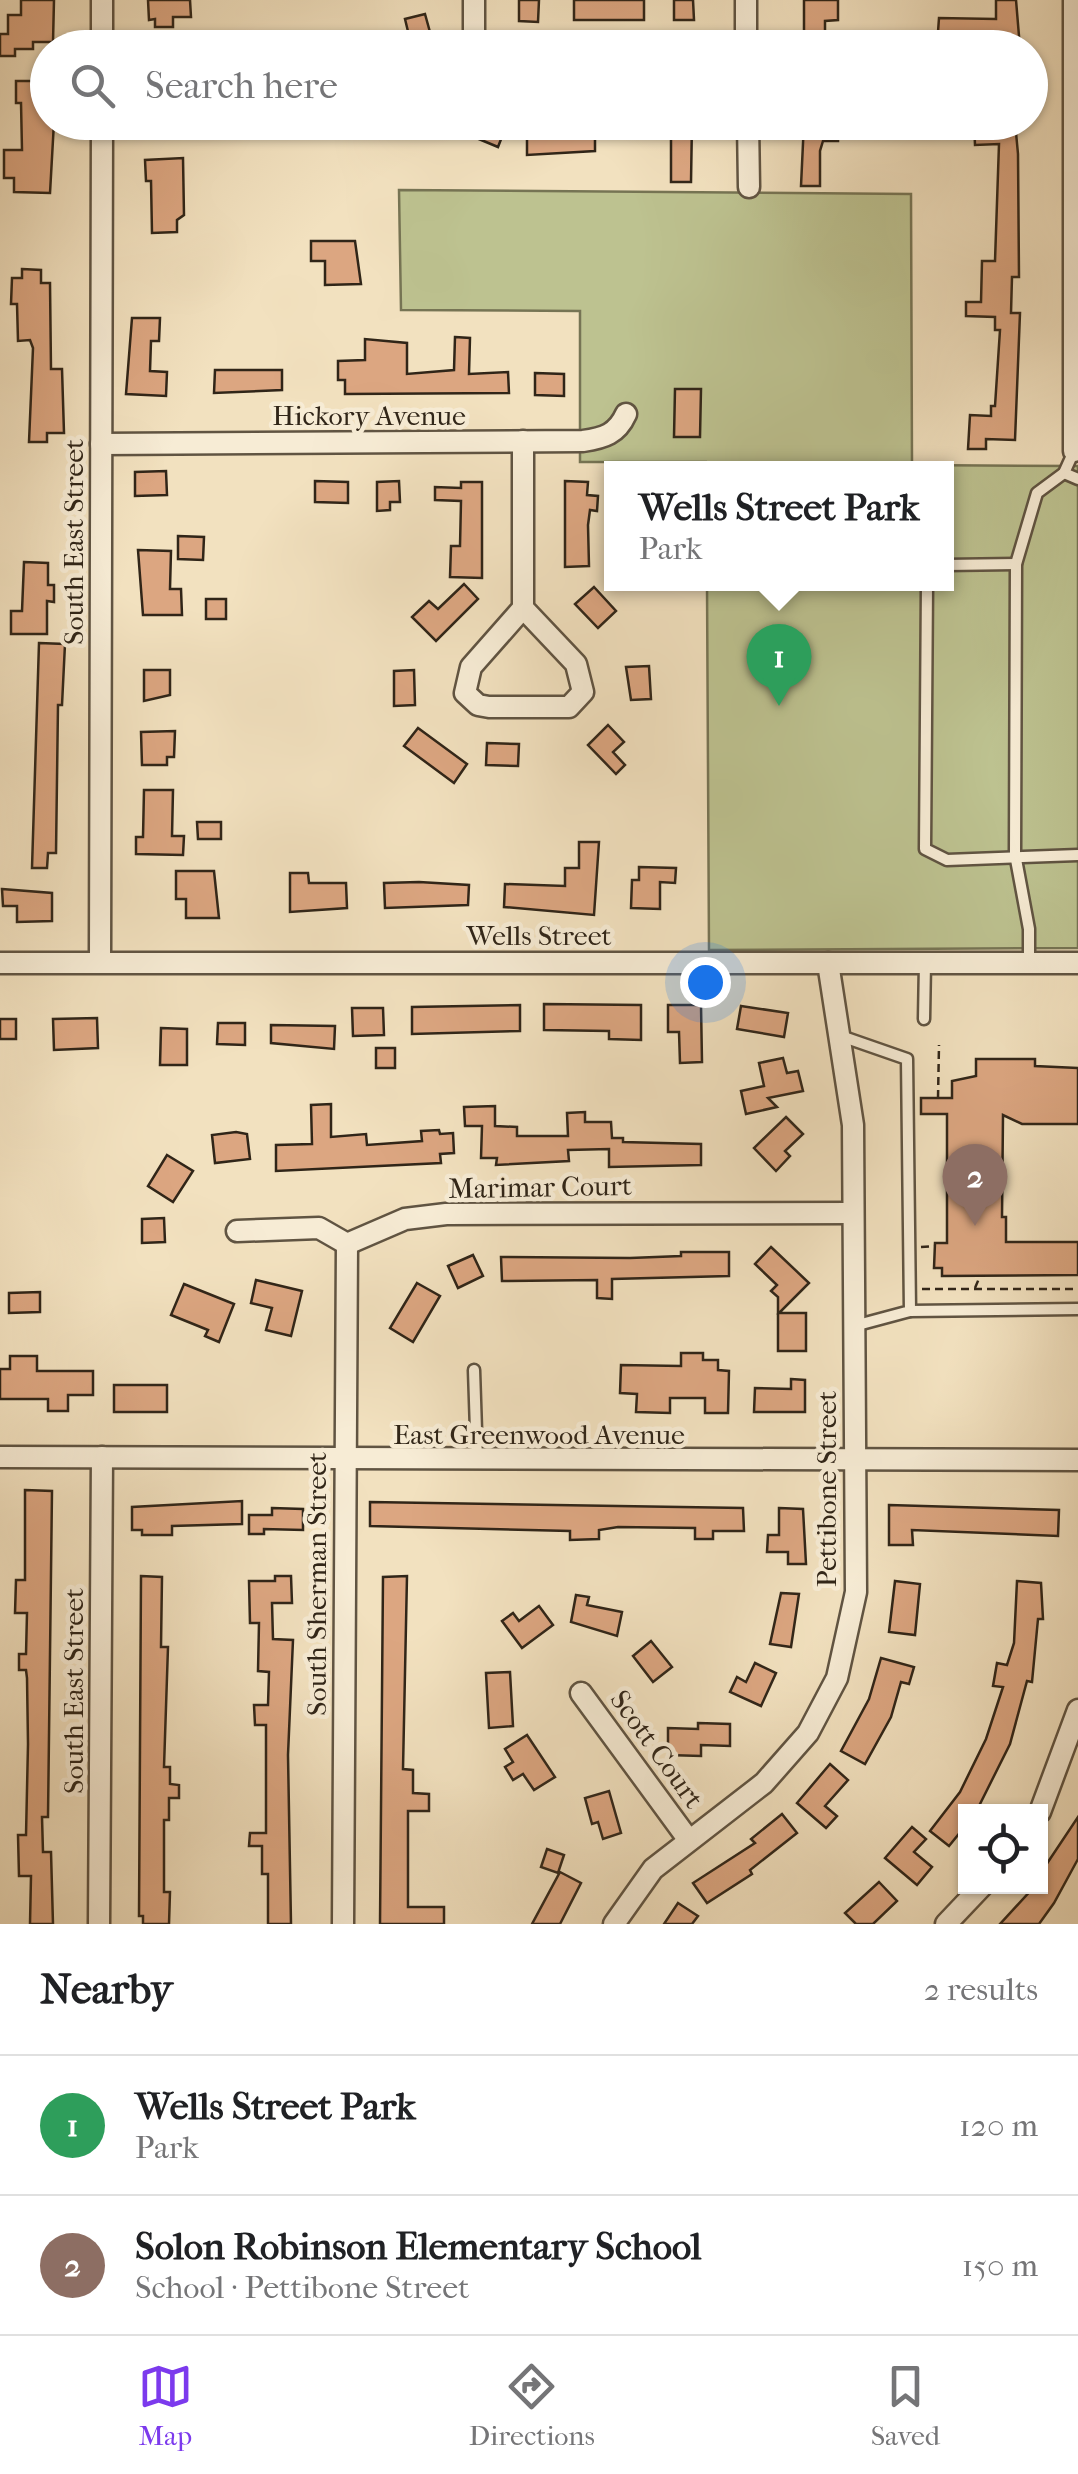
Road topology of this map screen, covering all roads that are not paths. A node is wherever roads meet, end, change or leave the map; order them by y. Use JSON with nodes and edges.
{"nodes":[{"id":1,"x":102,"y":0,"type":"edge"},
{"id":2,"x":474,"y":0,"type":"edge"},
{"id":3,"x":746,"y":0,"type":"edge"},
{"id":4,"x":1074,"y":0,"type":"edge"},
{"id":5,"x":102,"y":30,"type":"edge"},
{"id":6,"x":474,"y":30,"type":"edge"},
{"id":7,"x":746,"y":30,"type":"edge"},
{"id":8,"x":102,"y":140,"type":"edge"},
{"id":9,"x":748,"y":140,"type":"edge"},
{"id":10,"x":748,"y":187,"type":"dead end"},
{"id":11,"x":1076,"y":350,"type":"edge"},
{"id":12,"x":626,"y":414,"type":"dead end"},
{"id":13,"x":523,"y":441,"type":"junction"},
{"id":14,"x":101,"y":444,"type":"junction"},
{"id":15,"x":1074,"y":451,"type":"joint"},
{"id":16,"x":1064,"y":473,"type":"junction"},
{"id":17,"x":1078,"y":479,"type":"edge"},
{"id":18,"x":954,"y":564,"type":"edge"},
{"id":19,"x":1016,"y":564,"type":"junction"},
{"id":20,"x":927,"y":591,"type":"edge"},
{"id":21,"x":524,"y":608,"type":"junction"},
{"id":22,"x":1015,"y":854,"type":"junction"},
{"id":23,"x":1078,"y":854,"type":"edge"},
{"id":24,"x":0,"y":962,"type":"edge"},
{"id":25,"x":100,"y":962,"type":"junction"},
{"id":26,"x":828,"y":963,"type":"junction"},
{"id":27,"x":925,"y":963,"type":"junction"},
{"id":28,"x":1029,"y":963,"type":"junction"},
{"id":29,"x":1078,"y":963,"type":"edge"},
{"id":30,"x":924,"y":1019,"type":"dead end"},
{"id":31,"x":837,"y":1035,"type":"junction"},
{"id":32,"x":852,"y":1212,"type":"junction"},
{"id":33,"x":238,"y":1232,"type":"dead end"},
{"id":34,"x":347,"y":1244,"type":"junction"},
{"id":35,"x":1078,"y":1309,"type":"edge"},
{"id":36,"x":910,"y":1311,"type":"junction"},
{"id":37,"x":853,"y":1326,"type":"junction"},
{"id":38,"x":474,"y":1370,"type":"dead end"},
{"id":39,"x":0,"y":1457,"type":"edge"},
{"id":40,"x":102,"y":1457,"type":"junction"},
{"id":41,"x":1078,"y":1460,"type":"edge"},
{"id":42,"x":343,"y":1461,"type":"junction"},
{"id":43,"x":477,"y":1462,"type":"junction"},
{"id":44,"x":854,"y":1463,"type":"junction"},
{"id":45,"x":581,"y":1692,"type":"dead end"},
{"id":46,"x":1078,"y":1710,"type":"edge"},
{"id":47,"x":1043,"y":1804,"type":"edge"},
{"id":48,"x":688,"y":1839,"type":"junction"},
{"id":49,"x":974,"y":1894,"type":"edge"},
{"id":50,"x":99,"y":1924,"type":"edge"},
{"id":51,"x":342,"y":1924,"type":"edge"},
{"id":52,"x":614,"y":1924,"type":"edge"},
{"id":53,"x":946,"y":1924,"type":"edge"}],
"edges":[{"from":1,"to":5,"type":"street"},
{"from":2,"to":6,"type":"street"},
{"from":3,"to":7,"type":"street"},
{"from":4,"to":11,"type":"street"},
{"from":8,"to":14,"type":"street","name":"South East Street"},
{"from":9,"to":10,"type":"street"},
{"from":11,"to":15,"type":"street"},
{"from":12,"to":13,"type":"street","name":"Hickory Avenue"},
{"from":13,"to":14,"type":"street","name":"Hickory Avenue"},
{"from":13,"to":21,"type":"street"},
{"from":14,"to":25,"type":"street","name":"South East Street"},
{"from":15,"to":16,"type":"lane"},
{"from":16,"to":17,"type":"lane"},
{"from":16,"to":19,"type":"lane"},
{"from":18,"to":19,"type":"lane"},
{"from":19,"to":22,"type":"lane"},
{"from":20,"to":22,"type":"lane"},
{"from":21,"to":21,"type":"street"},
{"from":22,"to":23,"type":"lane"},
{"from":22,"to":28,"type":"lane"},
{"from":24,"to":25,"type":"street","name":"Wells Street"},
{"from":25,"to":26,"type":"street","name":"Wells Street"},
{"from":26,"to":27,"type":"street","name":"Wells Street"},
{"from":26,"to":31,"type":"street","name":"Pettibone Street"},
{"from":27,"to":28,"type":"street","name":"Wells Street"},
{"from":27,"to":30,"type":"lane"},
{"from":28,"to":29,"type":"street","name":"Wells Street"},
{"from":31,"to":32,"type":"street","name":"Pettibone Street"},
{"from":31,"to":36,"type":"lane"},
{"from":32,"to":34,"type":"street","name":"Marimar Court"},
{"from":32,"to":37,"type":"street","name":"Pettibone Street"},
{"from":33,"to":34,"type":"street"},
{"from":34,"to":42,"type":"street","name":"South Sherman Street"},
{"from":35,"to":36,"type":"lane"},
{"from":36,"to":37,"type":"lane"},
{"from":37,"to":44,"type":"street","name":"Pettibone Street"},
{"from":38,"to":43,"type":"lane"},
{"from":39,"to":40,"type":"street","name":"East Greenwood Avenue"},
{"from":40,"to":42,"type":"street","name":"East Greenwood Avenue"},
{"from":40,"to":50,"type":"street","name":"South East Street"},
{"from":41,"to":44,"type":"street","name":"East Greenwood Avenue"},
{"from":42,"to":43,"type":"street","name":"East Greenwood Avenue"},
{"from":42,"to":51,"type":"street","name":"South Sherman Street"},
{"from":43,"to":44,"type":"street","name":"East Greenwood Avenue"},
{"from":44,"to":48,"type":"street","name":"Pettibone Street"},
{"from":45,"to":48,"type":"street","name":"Scott Court"},
{"from":46,"to":47,"type":"street"},
{"from":48,"to":52,"type":"street","name":"Pettibone Street"},
{"from":49,"to":53,"type":"street"}]}
